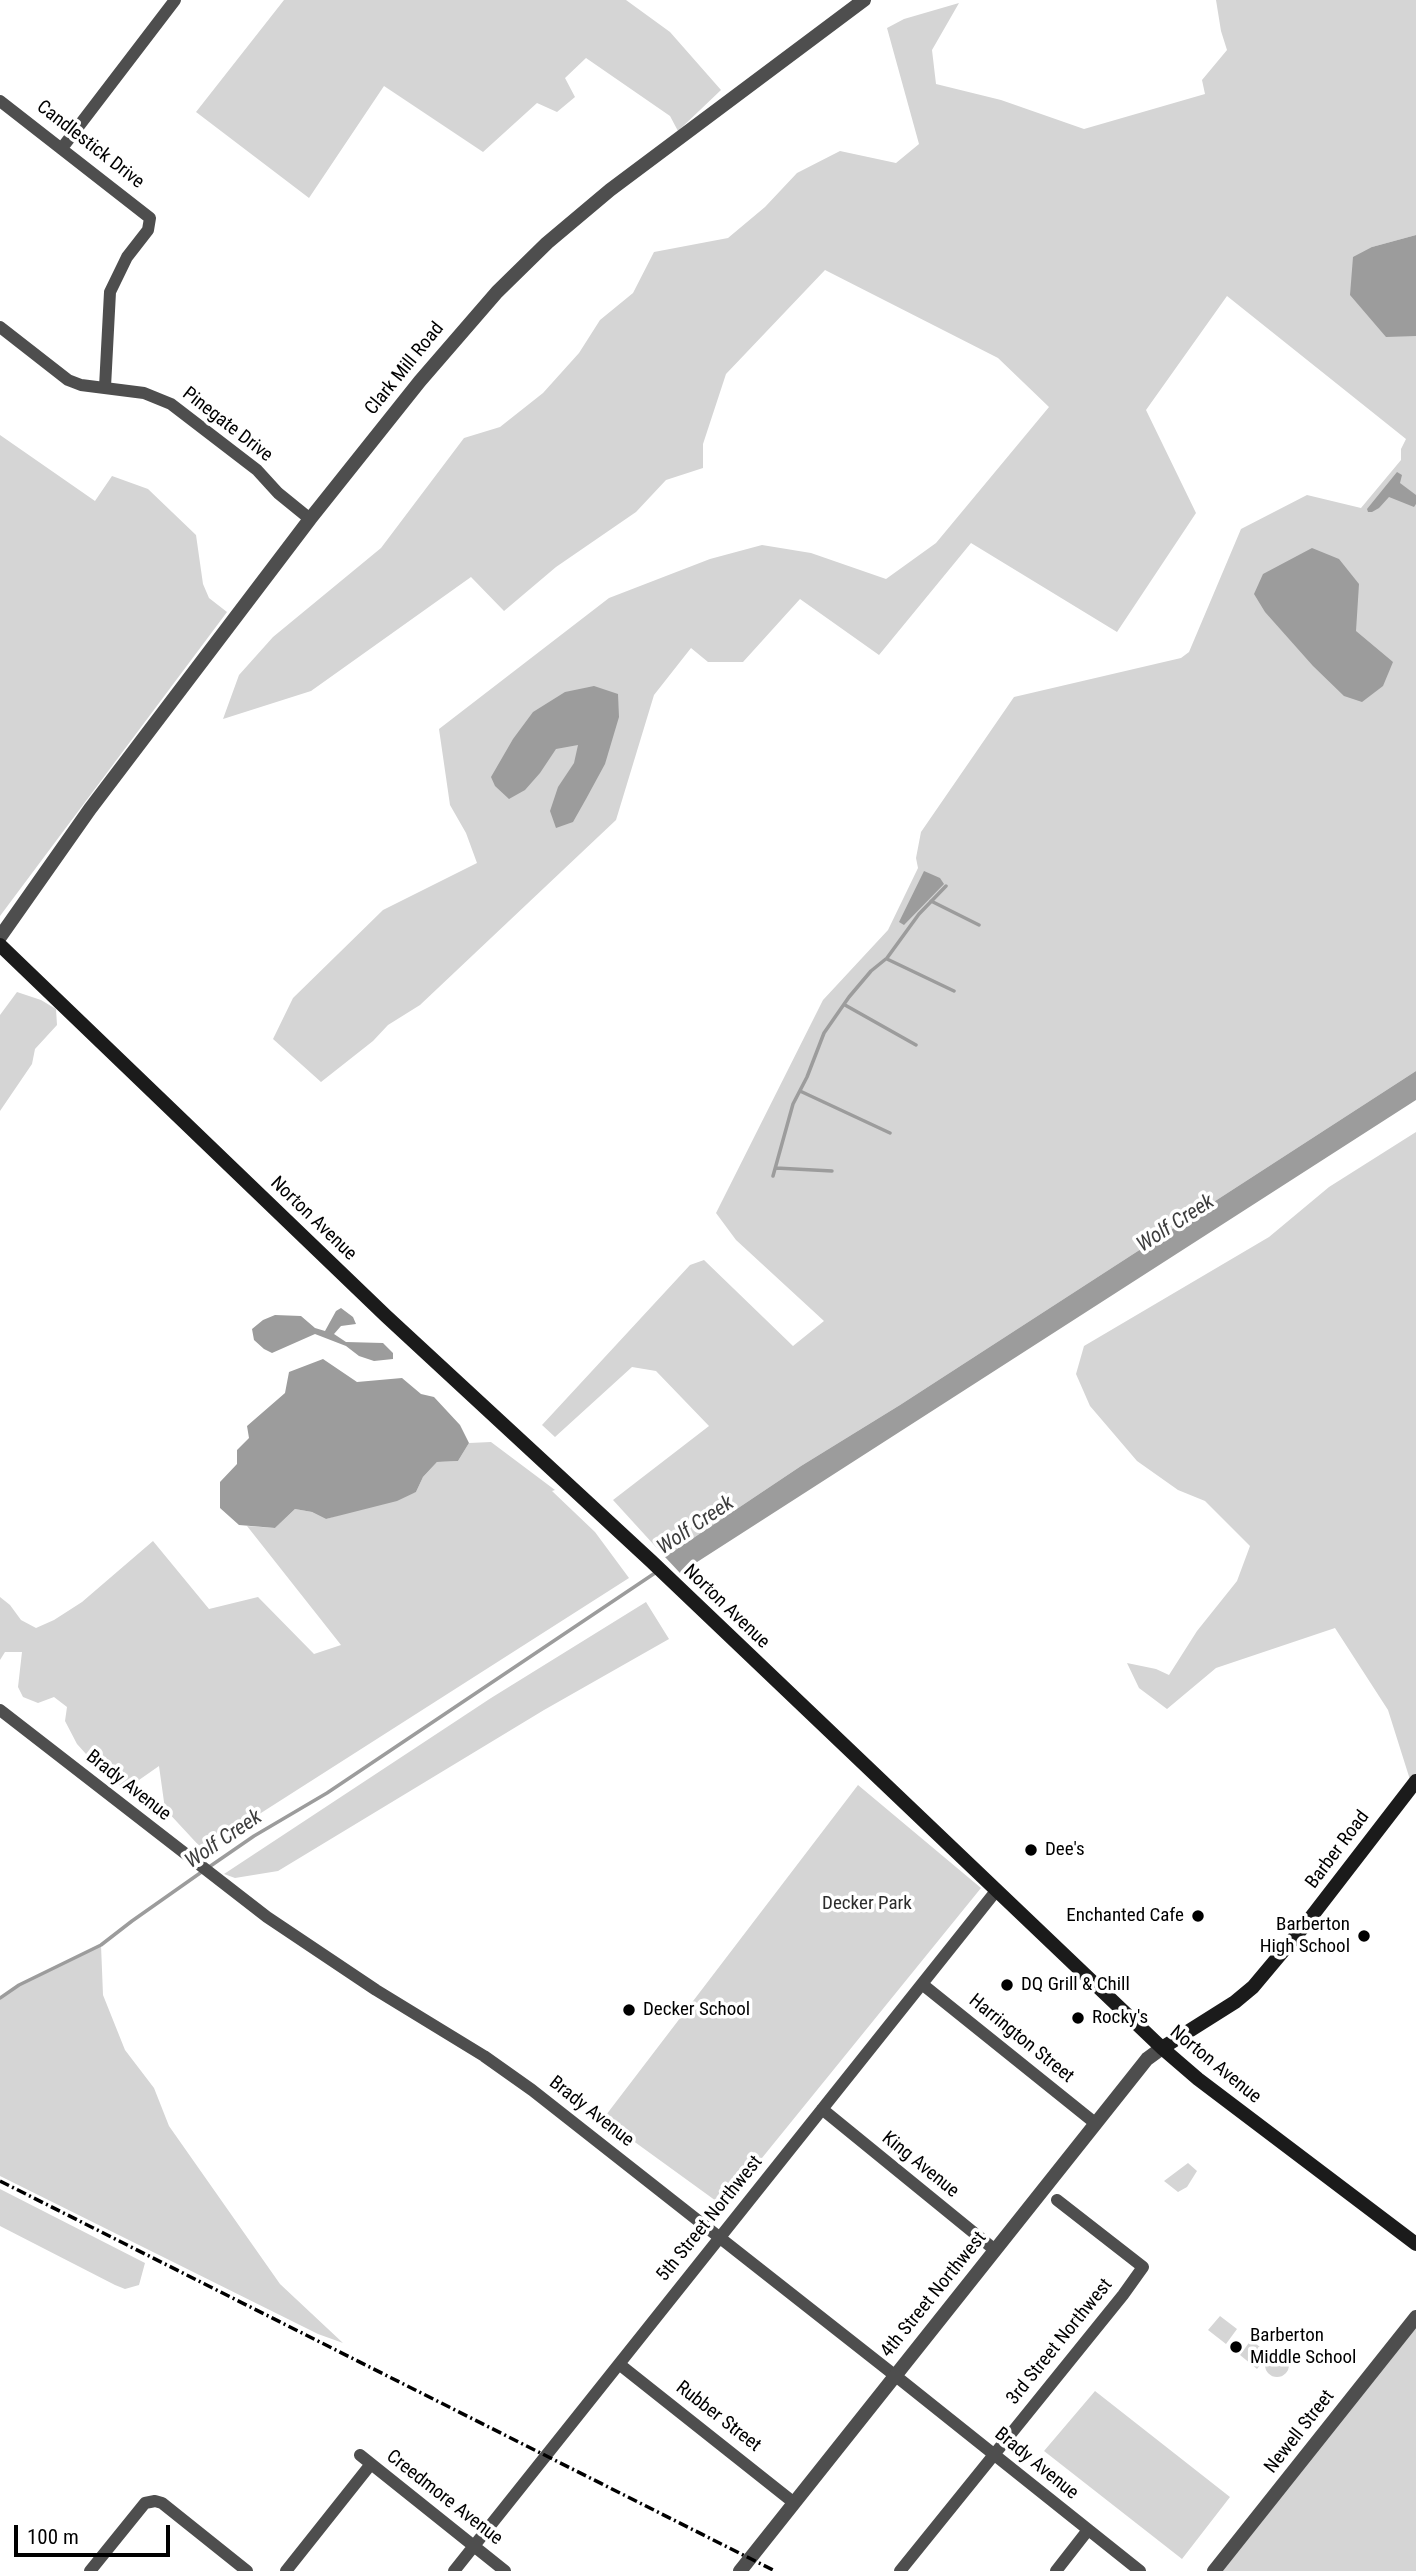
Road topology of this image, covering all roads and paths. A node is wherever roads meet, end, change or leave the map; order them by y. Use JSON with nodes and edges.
{"nodes":[{"id":1,"x":175,"y":0,"type":"edge"},
{"id":2,"x":864,"y":0,"type":"edge"},
{"id":3,"x":0,"y":101,"type":"edge"},
{"id":4,"x":62,"y":148,"type":"junction"},
{"id":5,"x":0,"y":327,"type":"edge"},
{"id":6,"x":105,"y":387,"type":"junction"},
{"id":7,"x":310,"y":519,"type":"junction"},
{"id":8,"x":0,"y":937,"type":"edge"},
{"id":9,"x":0,"y":945,"type":"edge"},
{"id":10,"x":0,"y":1710,"type":"edge"},
{"id":11,"x":1416,"y":1781,"type":"edge"},
{"id":12,"x":996,"y":1891,"type":"junction"},
{"id":13,"x":922,"y":1984,"type":"junction"},
{"id":14,"x":1162,"y":2048,"type":"junction"},
{"id":15,"x":822,"y":2109,"type":"junction"},
{"id":16,"x":1095,"y":2123,"type":"junction"},
{"id":17,"x":1057,"y":2200,"type":"dead end"},
{"id":18,"x":719,"y":2238,"type":"junction"},
{"id":19,"x":1416,"y":2244,"type":"edge"},
{"id":20,"x":995,"y":2250,"type":"junction"},
{"id":21,"x":1416,"y":2317,"type":"edge"},
{"id":22,"x":619,"y":2364,"type":"junction"},
{"id":23,"x":895,"y":2375,"type":"junction"},
{"id":24,"x":994,"y":2454,"type":"junction"},
{"id":25,"x":360,"y":2455,"type":"dead end"},
{"id":26,"x":371,"y":2465,"type":"junction"},
{"id":27,"x":793,"y":2502,"type":"junction"},
{"id":28,"x":1088,"y":2530,"type":"junction"},
{"id":29,"x":474,"y":2546,"type":"junction"},
{"id":30,"x":90,"y":2571,"type":"edge"},
{"id":31,"x":247,"y":2571,"type":"edge"},
{"id":32,"x":286,"y":2571,"type":"edge"},
{"id":33,"x":454,"y":2571,"type":"edge"},
{"id":34,"x":505,"y":2571,"type":"edge"},
{"id":35,"x":740,"y":2571,"type":"edge"},
{"id":36,"x":900,"y":2571,"type":"edge"},
{"id":37,"x":1056,"y":2571,"type":"edge"},
{"id":38,"x":1140,"y":2571,"type":"edge"},
{"id":39,"x":1214,"y":2571,"type":"edge"}],
"edges":[{"from":1,"to":4,"type":"street"},
{"from":2,"to":7,"type":"street","name":"Clark Mill Road"},
{"from":3,"to":4,"type":"street","name":"Candlestick Drive"},
{"from":4,"to":6,"type":"street","name":"Candlestick Drive"},
{"from":5,"to":6,"type":"street","name":"Pinegate Drive"},
{"from":6,"to":7,"type":"street","name":"Pinegate Drive"},
{"from":7,"to":8,"type":"street","name":"Clark Mill Road"},
{"from":9,"to":12,"type":"main road","name":"Norton Avenue"},
{"from":10,"to":18,"type":"street","name":"Brady Avenue"},
{"from":11,"to":14,"type":"main road","name":"Barber Road"},
{"from":12,"to":13,"type":"street","name":"5th Street Northwest"},
{"from":12,"to":14,"type":"main road","name":"Norton Avenue"},
{"from":13,"to":15,"type":"street","name":"5th Street Northwest"},
{"from":13,"to":16,"type":"street","name":"Harrington Street"},
{"from":14,"to":16,"type":"street","name":"4th Street Northwest"},
{"from":14,"to":19,"type":"main road","name":"Norton Avenue"},
{"from":15,"to":18,"type":"street","name":"5th Street Northwest"},
{"from":15,"to":20,"type":"street","name":"King Avenue"},
{"from":16,"to":20,"type":"street","name":"4th Street Northwest"},
{"from":17,"to":24,"type":"street","name":"3rd Street Northwest"},
{"from":18,"to":22,"type":"street","name":"5th Street Northwest"},
{"from":18,"to":23,"type":"street","name":"Brady Avenue"},
{"from":20,"to":23,"type":"street","name":"4th Street Northwest"},
{"from":21,"to":39,"type":"street","name":"Newell Street"},
{"from":22,"to":27,"type":"street","name":"Rubber Street"},
{"from":22,"to":29,"type":"street","name":"5th Street Northwest"},
{"from":23,"to":24,"type":"street","name":"Brady Avenue"},
{"from":23,"to":27,"type":"street","name":"4th Street Northwest"},
{"from":24,"to":28,"type":"street","name":"Brady Avenue"},
{"from":24,"to":36,"type":"street","name":"3rd Street Northwest"},
{"from":25,"to":26,"type":"street","name":"Creedmore Avenue"},
{"from":26,"to":29,"type":"street","name":"Creedmore Avenue"},
{"from":26,"to":32,"type":"street"},
{"from":27,"to":35,"type":"street","name":"4th Street Northwest"},
{"from":28,"to":37,"type":"street"},
{"from":28,"to":38,"type":"street","name":"Brady Avenue"},
{"from":29,"to":33,"type":"street","name":"5th Street Northwest"},
{"from":29,"to":34,"type":"street","name":"Creedmore Avenue"},
{"from":30,"to":31,"type":"street"}]}
